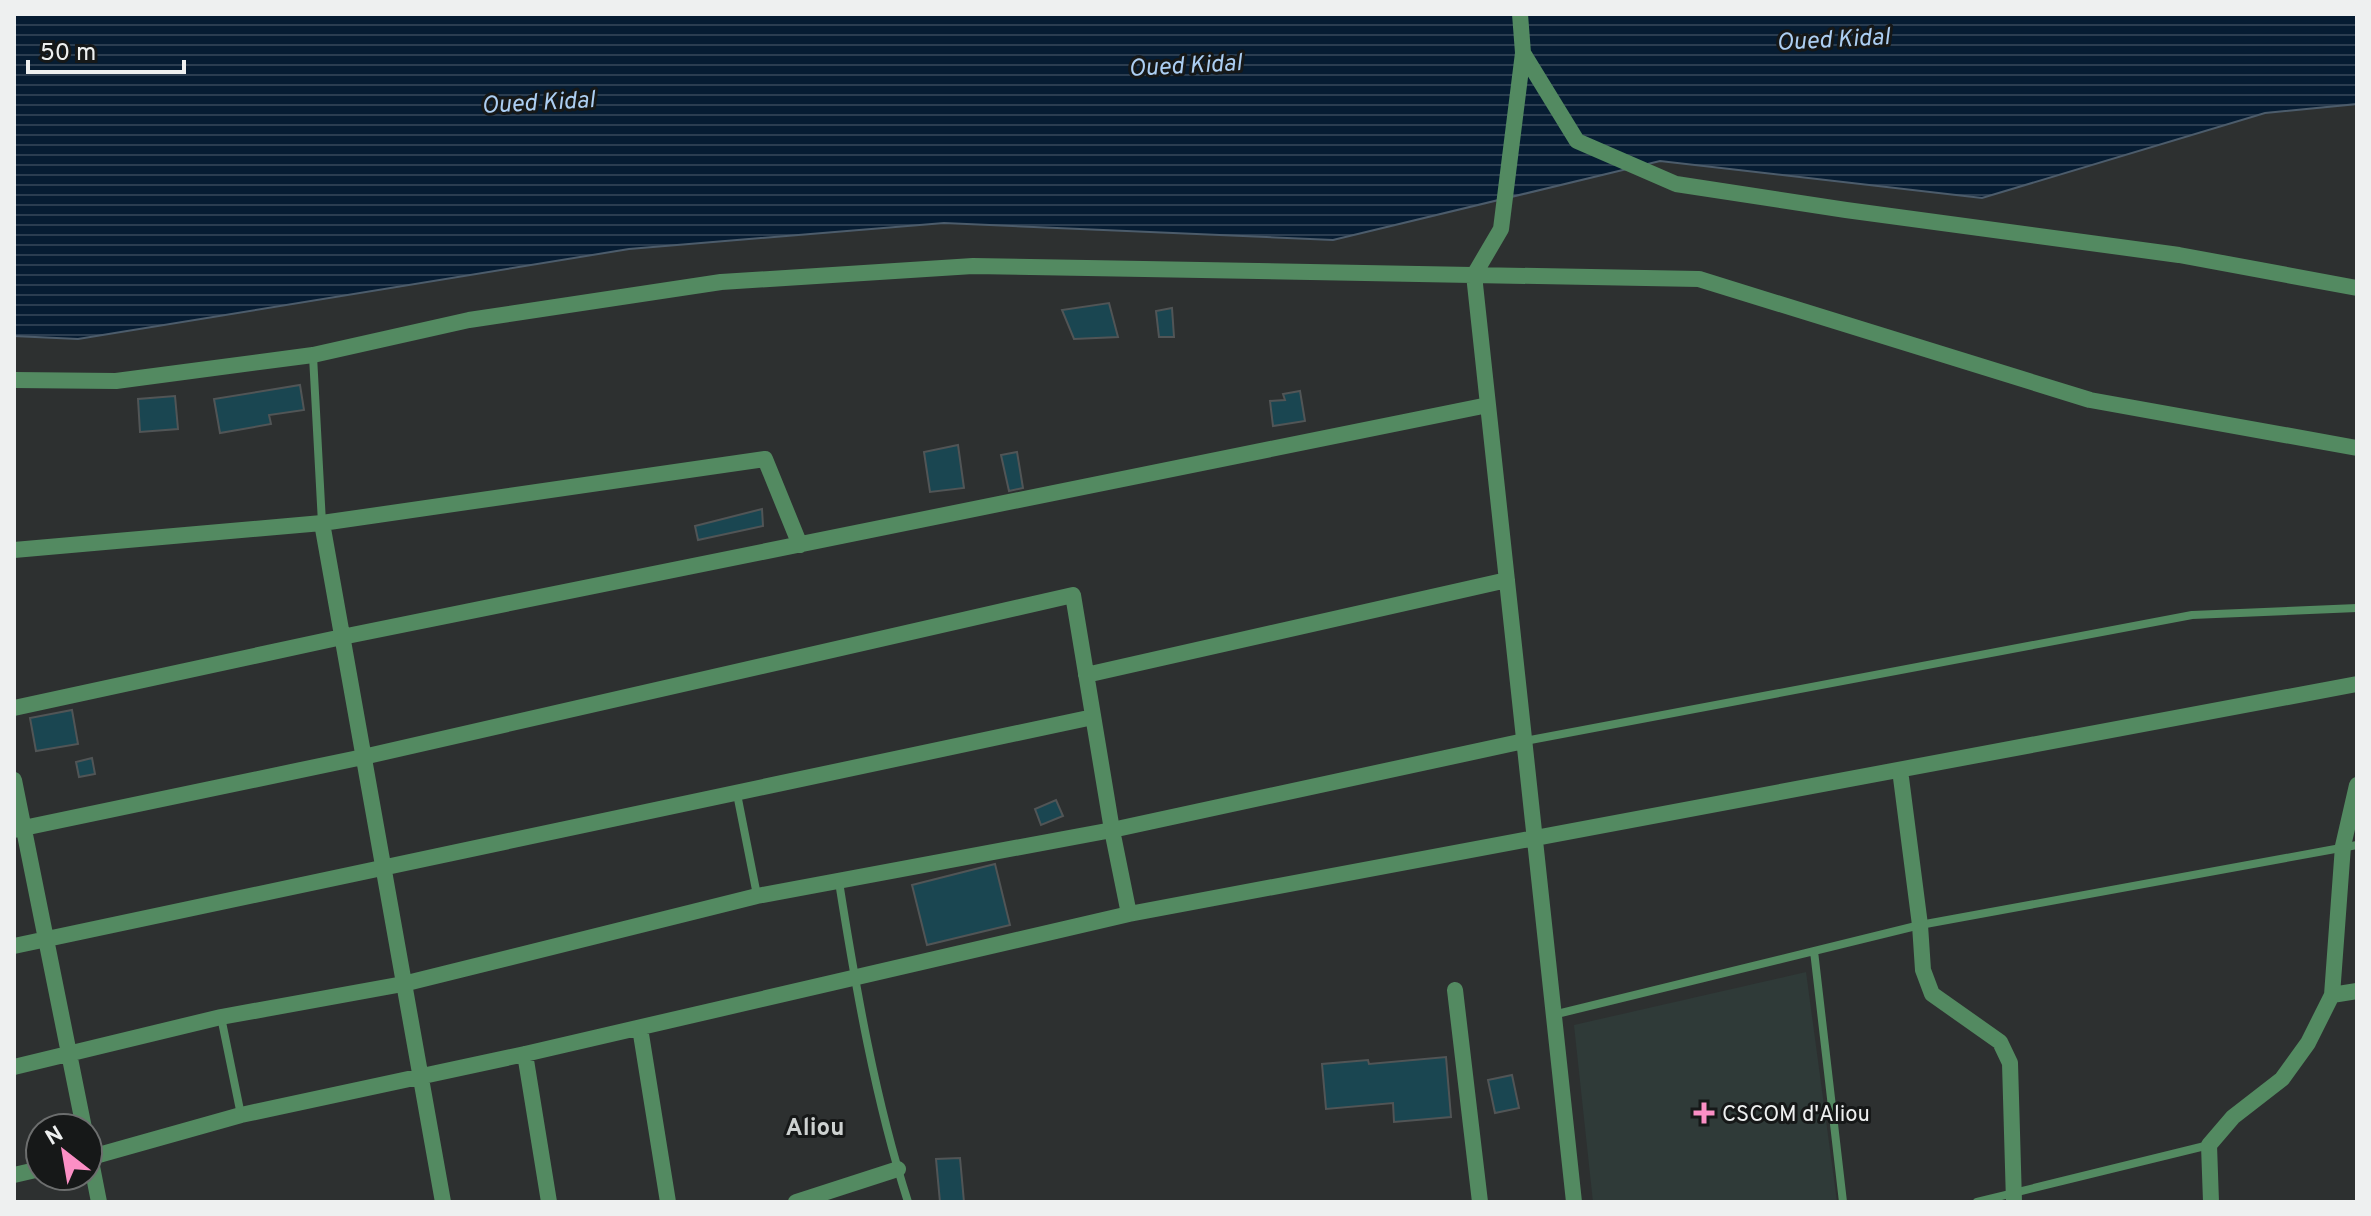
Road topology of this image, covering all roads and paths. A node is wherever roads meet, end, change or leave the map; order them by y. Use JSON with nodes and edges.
{"nodes":[{"id":1,"x":1520,"y":14,"type":"edge"},
{"id":2,"x":1523,"y":53,"type":"junction"},
{"id":3,"x":1474,"y":275,"type":"junction"},
{"id":4,"x":2357,"y":288,"type":"edge"},
{"id":5,"x":313,"y":355,"type":"junction"},
{"id":6,"x":14,"y":380,"type":"edge"},
{"id":7,"x":1488,"y":405,"type":"junction"},
{"id":8,"x":2357,"y":448,"type":"edge"},
{"id":9,"x":322,"y":523,"type":"junction"},
{"id":10,"x":800,"y":545,"type":"junction"},
{"id":11,"x":14,"y":550,"type":"edge"},
{"id":12,"x":1507,"y":580,"type":"junction"},
{"id":13,"x":2357,"y":608,"type":"edge"},
{"id":14,"x":342,"y":637,"type":"junction"},
{"id":15,"x":1086,"y":675,"type":"junction"},
{"id":16,"x":2357,"y":684,"type":"edge"},
{"id":17,"x":14,"y":708,"type":"edge"},
{"id":18,"x":1093,"y":717,"type":"junction"},
{"id":19,"x":1524,"y":741,"type":"junction"},
{"id":20,"x":363,"y":757,"type":"junction"},
{"id":21,"x":1900,"y":770,"type":"junction"},
{"id":22,"x":14,"y":780,"type":"edge"},
{"id":23,"x":2357,"y":785,"type":"edge"},
{"id":24,"x":737,"y":794,"type":"junction"},
{"id":25,"x":19,"y":829,"type":"edge"},
{"id":26,"x":1112,"y":830,"type":"junction"},
{"id":27,"x":1534,"y":838,"type":"junction"},
{"id":28,"x":2350,"y":846,"type":"edge"},
{"id":29,"x":382,"y":866,"type":"junction"},
{"id":30,"x":839,"y":882,"type":"junction"},
{"id":31,"x":757,"y":896,"type":"junction"},
{"id":32,"x":1129,"y":914,"type":"junction"},
{"id":33,"x":1920,"y":925,"type":"junction"},
{"id":34,"x":46,"y":939,"type":"junction"},
{"id":35,"x":14,"y":946,"type":"edge"},
{"id":36,"x":1814,"y":951,"type":"junction"},
{"id":37,"x":854,"y":976,"type":"junction"},
{"id":38,"x":403,"y":984,"type":"junction"},
{"id":39,"x":1455,"y":990,"type":"dead end"},
{"id":40,"x":2357,"y":991,"type":"edge"},
{"id":41,"x":2332,"y":995,"type":"junction"},
{"id":42,"x":1553,"y":1015,"type":"junction"},
{"id":43,"x":221,"y":1017,"type":"junction"},
{"id":44,"x":640,"y":1028,"type":"junction"},
{"id":45,"x":525,"y":1054,"type":"junction"},
{"id":46,"x":70,"y":1055,"type":"junction"},
{"id":47,"x":14,"y":1067,"type":"edge"},
{"id":48,"x":422,"y":1076,"type":"junction"},
{"id":49,"x":81,"y":1112,"type":"edge"},
{"id":50,"x":241,"y":1115,"type":"junction"},
{"id":51,"x":2209,"y":1145,"type":"junction"},
{"id":52,"x":104,"y":1149,"type":"edge"},
{"id":53,"x":898,"y":1169,"type":"junction"},
{"id":54,"x":2013,"y":1198,"type":"edge"},
{"id":55,"x":443,"y":1202,"type":"edge"},
{"id":56,"x":549,"y":1202,"type":"edge"},
{"id":57,"x":668,"y":1202,"type":"edge"},
{"id":58,"x":796,"y":1202,"type":"edge"},
{"id":59,"x":908,"y":1202,"type":"edge"},
{"id":60,"x":1480,"y":1202,"type":"edge"},
{"id":61,"x":1574,"y":1202,"type":"edge"},
{"id":62,"x":1843,"y":1202,"type":"edge"},
{"id":63,"x":1977,"y":1202,"type":"edge"},
{"id":64,"x":2211,"y":1202,"type":"edge"}],
"edges":[{"from":1,"to":2,"type":"street"},
{"from":2,"to":3,"type":"street"},
{"from":2,"to":4,"type":"street"},
{"from":3,"to":5,"type":"street"},
{"from":3,"to":7,"type":"street"},
{"from":3,"to":8,"type":"street"},
{"from":5,"to":6,"type":"street"},
{"from":5,"to":9,"type":"lane"},
{"from":7,"to":10,"type":"street"},
{"from":7,"to":12,"type":"street"},
{"from":9,"to":10,"type":"street"},
{"from":9,"to":11,"type":"street"},
{"from":9,"to":14,"type":"street"},
{"from":10,"to":14,"type":"street"},
{"from":12,"to":15,"type":"street"},
{"from":12,"to":19,"type":"street"},
{"from":13,"to":19,"type":"lane"},
{"from":14,"to":17,"type":"street"},
{"from":14,"to":20,"type":"street"},
{"from":15,"to":18,"type":"street"},
{"from":15,"to":20,"type":"street"},
{"from":16,"to":21,"type":"street"},
{"from":18,"to":24,"type":"street"},
{"from":18,"to":26,"type":"street"},
{"from":19,"to":26,"type":"street"},
{"from":19,"to":27,"type":"street"},
{"from":20,"to":25,"type":"street"},
{"from":20,"to":29,"type":"street"},
{"from":21,"to":27,"type":"street"},
{"from":21,"to":33,"type":"street"},
{"from":22,"to":25,"type":"street"},
{"from":23,"to":28,"type":"street"},
{"from":24,"to":29,"type":"street"},
{"from":24,"to":31,"type":"lane"},
{"from":25,"to":34,"type":"street"},
{"from":26,"to":30,"type":"street"},
{"from":26,"to":32,"type":"street"},
{"from":27,"to":32,"type":"street"},
{"from":27,"to":42,"type":"street"},
{"from":28,"to":33,"type":"lane"},
{"from":28,"to":41,"type":"street"},
{"from":29,"to":34,"type":"street"},
{"from":29,"to":38,"type":"street"},
{"from":30,"to":31,"type":"street"},
{"from":30,"to":37,"type":"lane"},
{"from":31,"to":38,"type":"street"},
{"from":32,"to":37,"type":"street"},
{"from":33,"to":36,"type":"lane"},
{"from":33,"to":54,"type":"street"},
{"from":34,"to":35,"type":"street"},
{"from":34,"to":46,"type":"street"},
{"from":36,"to":42,"type":"lane"},
{"from":36,"to":62,"type":"lane"},
{"from":37,"to":44,"type":"street"},
{"from":37,"to":53,"type":"lane"},
{"from":38,"to":43,"type":"street"},
{"from":38,"to":48,"type":"street"},
{"from":39,"to":60,"type":"street"},
{"from":40,"to":41,"type":"street"},
{"from":41,"to":51,"type":"street"},
{"from":42,"to":61,"type":"street"},
{"from":43,"to":46,"type":"street"},
{"from":43,"to":50,"type":"lane"},
{"from":44,"to":45,"type":"street"},
{"from":44,"to":57,"type":"street"},
{"from":45,"to":48,"type":"street"},
{"from":45,"to":56,"type":"street"},
{"from":46,"to":47,"type":"street"},
{"from":46,"to":49,"type":"street"},
{"from":48,"to":50,"type":"street"},
{"from":48,"to":55,"type":"street"},
{"from":50,"to":52,"type":"street"},
{"from":51,"to":54,"type":"lane"},
{"from":51,"to":64,"type":"street"},
{"from":53,"to":58,"type":"street"},
{"from":53,"to":59,"type":"lane"},
{"from":54,"to":63,"type":"lane"}]}
